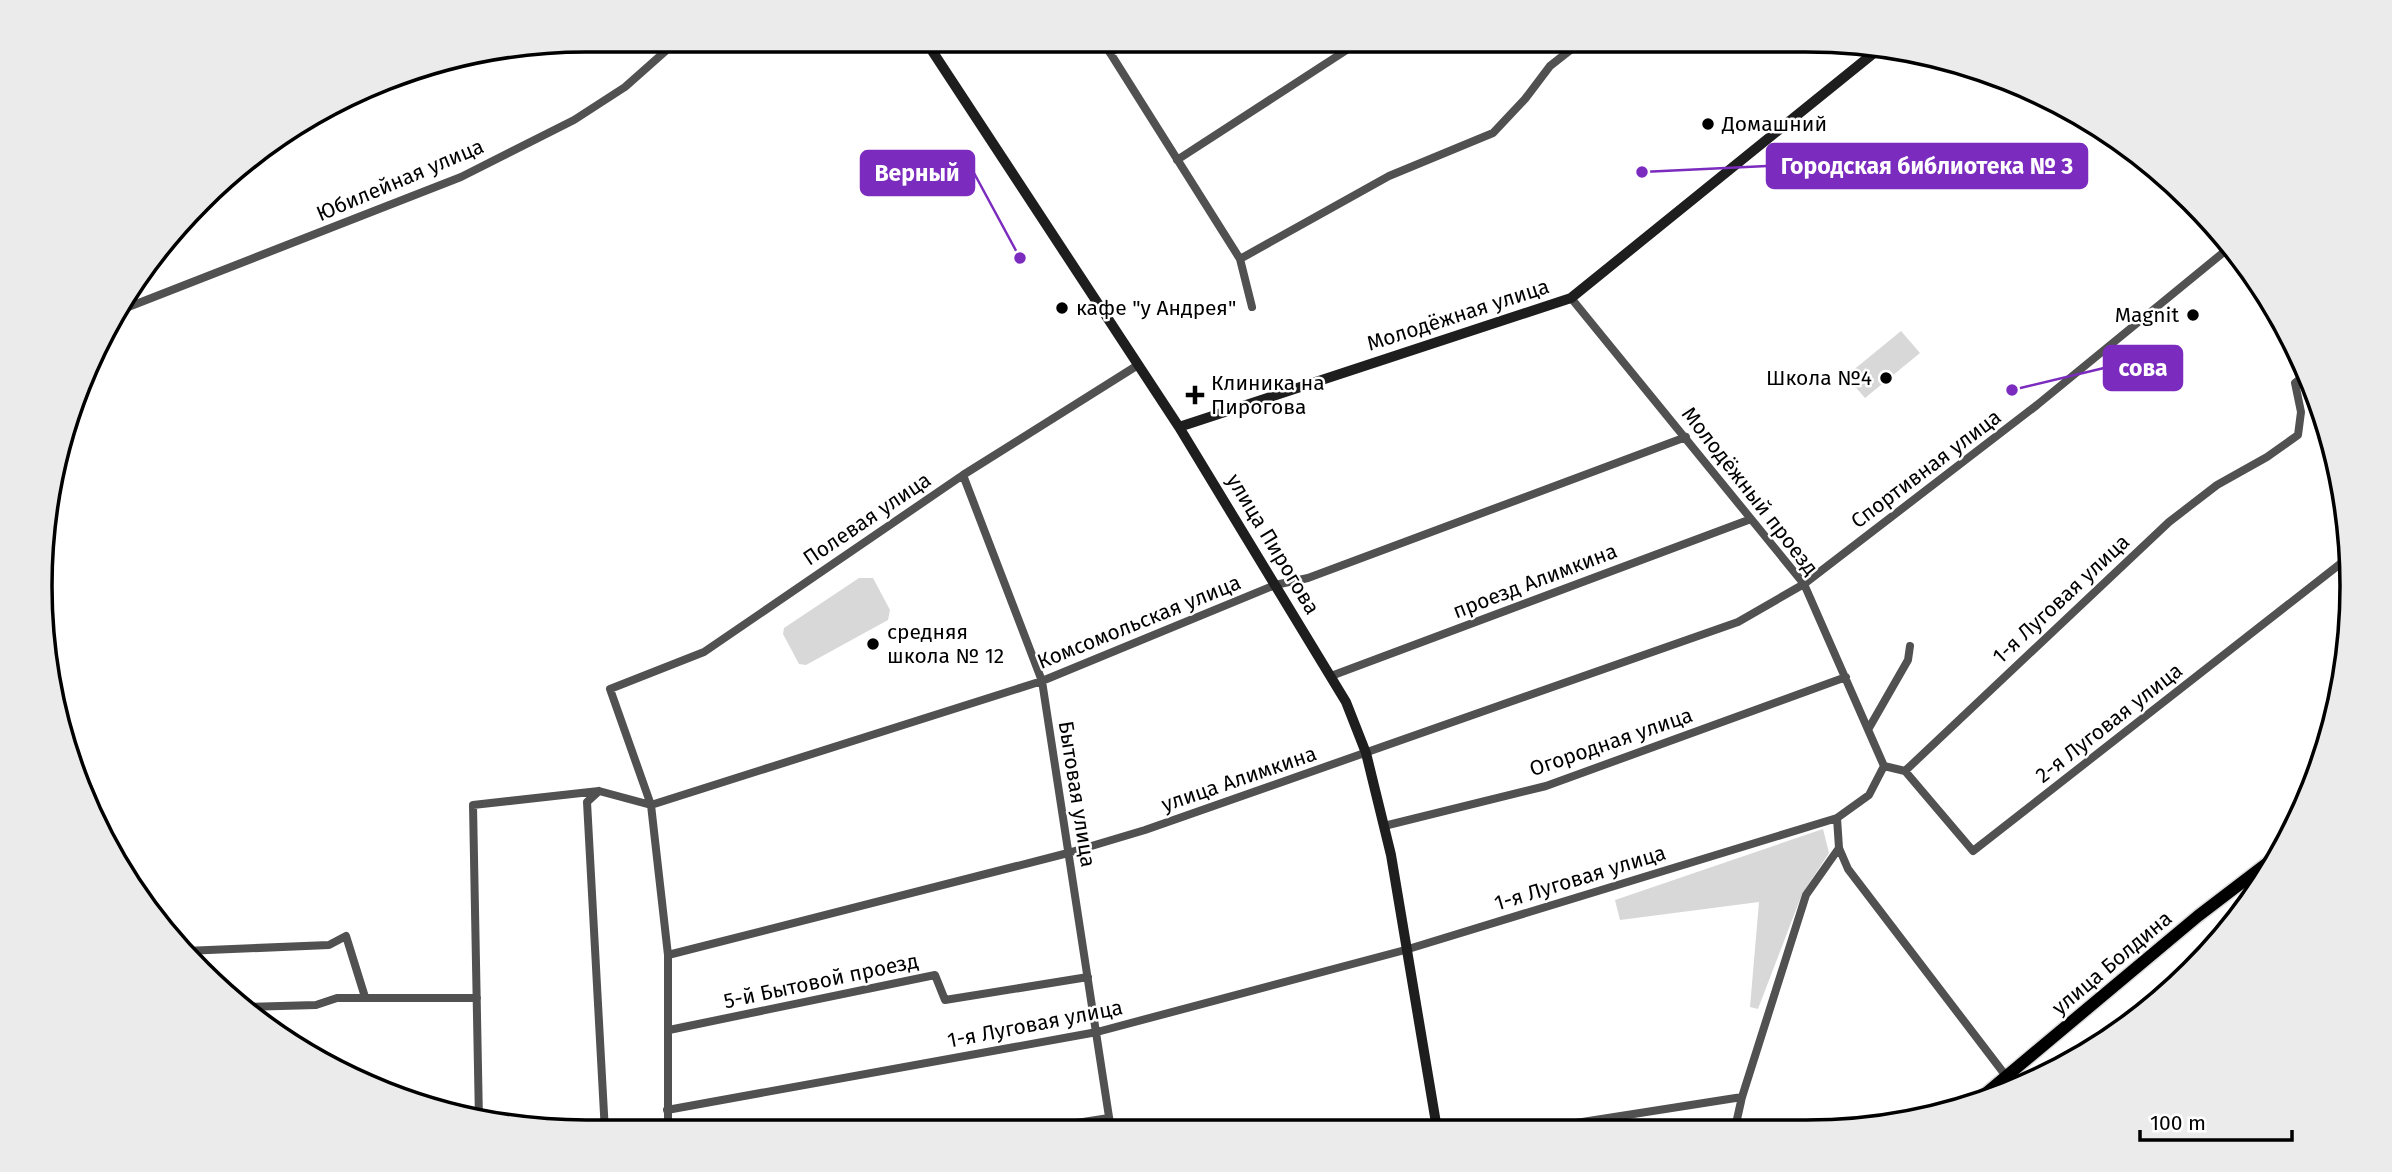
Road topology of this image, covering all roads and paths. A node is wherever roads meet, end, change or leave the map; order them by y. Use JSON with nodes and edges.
{"nodes":[{"id":1,"x":664,"y":52,"type":"edge"},
{"id":2,"x":933,"y":52,"type":"edge"},
{"id":3,"x":1344,"y":52,"type":"edge"},
{"id":4,"x":1568,"y":52,"type":"edge"},
{"id":5,"x":1110,"y":53,"type":"edge"},
{"id":6,"x":1870,"y":56,"type":"edge"},
{"id":7,"x":1177,"y":160,"type":"junction"},
{"id":8,"x":2223,"y":253,"type":"edge"},
{"id":9,"x":1240,"y":258,"type":"junction"},
{"id":10,"x":1571,"y":298,"type":"junction"},
{"id":11,"x":132,"y":305,"type":"edge"},
{"id":12,"x":1252,"y":307,"type":"dead end"},
{"id":13,"x":1138,"y":365,"type":"junction"},
{"id":14,"x":2298,"y":380,"type":"edge"},
{"id":15,"x":1179,"y":427,"type":"junction"},
{"id":16,"x":1686,"y":437,"type":"junction"},
{"id":17,"x":963,"y":475,"type":"junction"},
{"id":18,"x":1751,"y":519,"type":"junction"},
{"id":19,"x":2339,"y":565,"type":"edge"},
{"id":20,"x":1804,"y":584,"type":"junction"},
{"id":21,"x":1275,"y":585,"type":"junction"},
{"id":22,"x":1910,"y":646,"type":"dead end"},
{"id":23,"x":1331,"y":676,"type":"junction"},
{"id":24,"x":1846,"y":677,"type":"junction"},
{"id":25,"x":1042,"y":681,"type":"junction"},
{"id":26,"x":1869,"y":728,"type":"junction"},
{"id":27,"x":1366,"y":753,"type":"junction"},
{"id":28,"x":1884,"y":766,"type":"junction"},
{"id":29,"x":1905,"y":771,"type":"junction"},
{"id":30,"x":598,"y":790,"type":"junction"},
{"id":31,"x":651,"y":805,"type":"junction"},
{"id":32,"x":1836,"y":818,"type":"junction"},
{"id":33,"x":1384,"y":826,"type":"junction"},
{"id":34,"x":1839,"y":848,"type":"junction"},
{"id":35,"x":1068,"y":853,"type":"junction"},
{"id":36,"x":2257,"y":871,"type":"edge"},
{"id":37,"x":197,"y":950,"type":"edge"},
{"id":38,"x":1405,"y":950,"type":"junction"},
{"id":39,"x":668,"y":955,"type":"junction"},
{"id":40,"x":1088,"y":976,"type":"junction"},
{"id":41,"x":365,"y":997,"type":"junction"},
{"id":42,"x":477,"y":998,"type":"junction"},
{"id":43,"x":258,"y":1007,"type":"edge"},
{"id":44,"x":668,"y":1030,"type":"junction"},
{"id":45,"x":1097,"y":1032,"type":"junction"},
{"id":46,"x":2006,"y":1076,"type":"junction"},
{"id":47,"x":1997,"y":1084,"type":"edge"},
{"id":48,"x":1742,"y":1097,"type":"junction"},
{"id":49,"x":479,"y":1108,"type":"edge"},
{"id":50,"x":667,"y":1110,"type":"junction"},
{"id":51,"x":1109,"y":1118,"type":"joint"},
{"id":52,"x":604,"y":1120,"type":"edge"},
{"id":53,"x":667,"y":1120,"type":"edge"},
{"id":54,"x":1096,"y":1120,"type":"edge"},
{"id":55,"x":1435,"y":1120,"type":"edge"},
{"id":56,"x":1595,"y":1120,"type":"edge"},
{"id":57,"x":1737,"y":1120,"type":"edge"}],
"edges":[{"from":1,"to":11,"type":"street","name":"Юбилейная улица"},
{"from":2,"to":13,"type":"street","name":"улица Пирогова"},
{"from":3,"to":7,"type":"street"},
{"from":4,"to":9,"type":"street"},
{"from":5,"to":7,"type":"street"},
{"from":6,"to":10,"type":"street","name":"Молодёжная улица"},
{"from":7,"to":9,"type":"street"},
{"from":8,"to":20,"type":"street","name":"Спортивная улица"},
{"from":9,"to":12,"type":"street"},
{"from":10,"to":15,"type":"street","name":"Молодёжная улица"},
{"from":10,"to":16,"type":"street","name":"Молодёжный проезд"},
{"from":13,"to":15,"type":"street","name":"улица Пирогова"},
{"from":13,"to":17,"type":"street","name":"Полевая улица"},
{"from":14,"to":29,"type":"street","name":"1-я Луговая улица"},
{"from":15,"to":21,"type":"street","name":"улица Пирогова"},
{"from":16,"to":18,"type":"street","name":"Молодёжный проезд"},
{"from":16,"to":21,"type":"street","name":"Комсомольская улица"},
{"from":17,"to":25,"type":"street","name":"Бытовая улица"},
{"from":17,"to":31,"type":"street","name":"Полевая улица"},
{"from":18,"to":20,"type":"street","name":"Молодёжный проезд"},
{"from":18,"to":23,"type":"street","name":"проезд Алимкина"},
{"from":19,"to":29,"type":"street","name":"2-я Луговая улица"},
{"from":20,"to":24,"type":"street","name":"Молодёжный проезд"},
{"from":20,"to":27,"type":"street","name":"улица Алимкина"},
{"from":21,"to":23,"type":"street","name":"улица Пирогова"},
{"from":21,"to":25,"type":"street","name":"Комсомольская улица"},
{"from":22,"to":26,"type":"street"},
{"from":23,"to":27,"type":"street","name":"улица Пирогова"},
{"from":24,"to":26,"type":"street","name":"Молодёжный проезд"},
{"from":24,"to":33,"type":"street","name":"Огородная улица"},
{"from":25,"to":31,"type":"street","name":"Комсомольская улица"},
{"from":25,"to":35,"type":"street","name":"Бытовая улица"},
{"from":26,"to":28,"type":"street","name":"Молодёжный проезд"},
{"from":27,"to":33,"type":"street","name":"улица Пирогова"},
{"from":27,"to":35,"type":"street","name":"улица Алимкина"},
{"from":28,"to":29,"type":"street"},
{"from":28,"to":32,"type":"street","name":"1-я Луговая улица"},
{"from":30,"to":31,"type":"street"},
{"from":30,"to":42,"type":"street"},
{"from":30,"to":52,"type":"street"},
{"from":31,"to":39,"type":"street"},
{"from":32,"to":34,"type":"street"},
{"from":32,"to":38,"type":"street","name":"1-я Луговая улица"},
{"from":33,"to":38,"type":"street","name":"улица Пирогова"},
{"from":34,"to":46,"type":"street"},
{"from":34,"to":48,"type":"street"},
{"from":35,"to":39,"type":"street","name":"улица Алимкина"},
{"from":35,"to":40,"type":"street","name":"Бытовая улица"},
{"from":36,"to":46,"type":"main road","name":"улица Болдина"},
{"from":37,"to":41,"type":"street"},
{"from":38,"to":45,"type":"street","name":"1-я Луговая улица"},
{"from":38,"to":55,"type":"street","name":"улица Пирогова"},
{"from":39,"to":44,"type":"street"},
{"from":40,"to":44,"type":"street","name":"5-й Бытовой проезд"},
{"from":40,"to":45,"type":"street","name":"Бытовая улица"},
{"from":41,"to":42,"type":"street"},
{"from":41,"to":43,"type":"street"},
{"from":42,"to":49,"type":"street"},
{"from":44,"to":50,"type":"street"},
{"from":45,"to":50,"type":"street","name":"1-я Луговая улица"},
{"from":45,"to":51,"type":"street","name":"Бытовая улица"},
{"from":46,"to":47,"type":"main road","name":"улица Болдина"},
{"from":48,"to":56,"type":"street"},
{"from":48,"to":57,"type":"street"},
{"from":50,"to":53,"type":"street"},
{"from":51,"to":54,"type":"street"}]}
